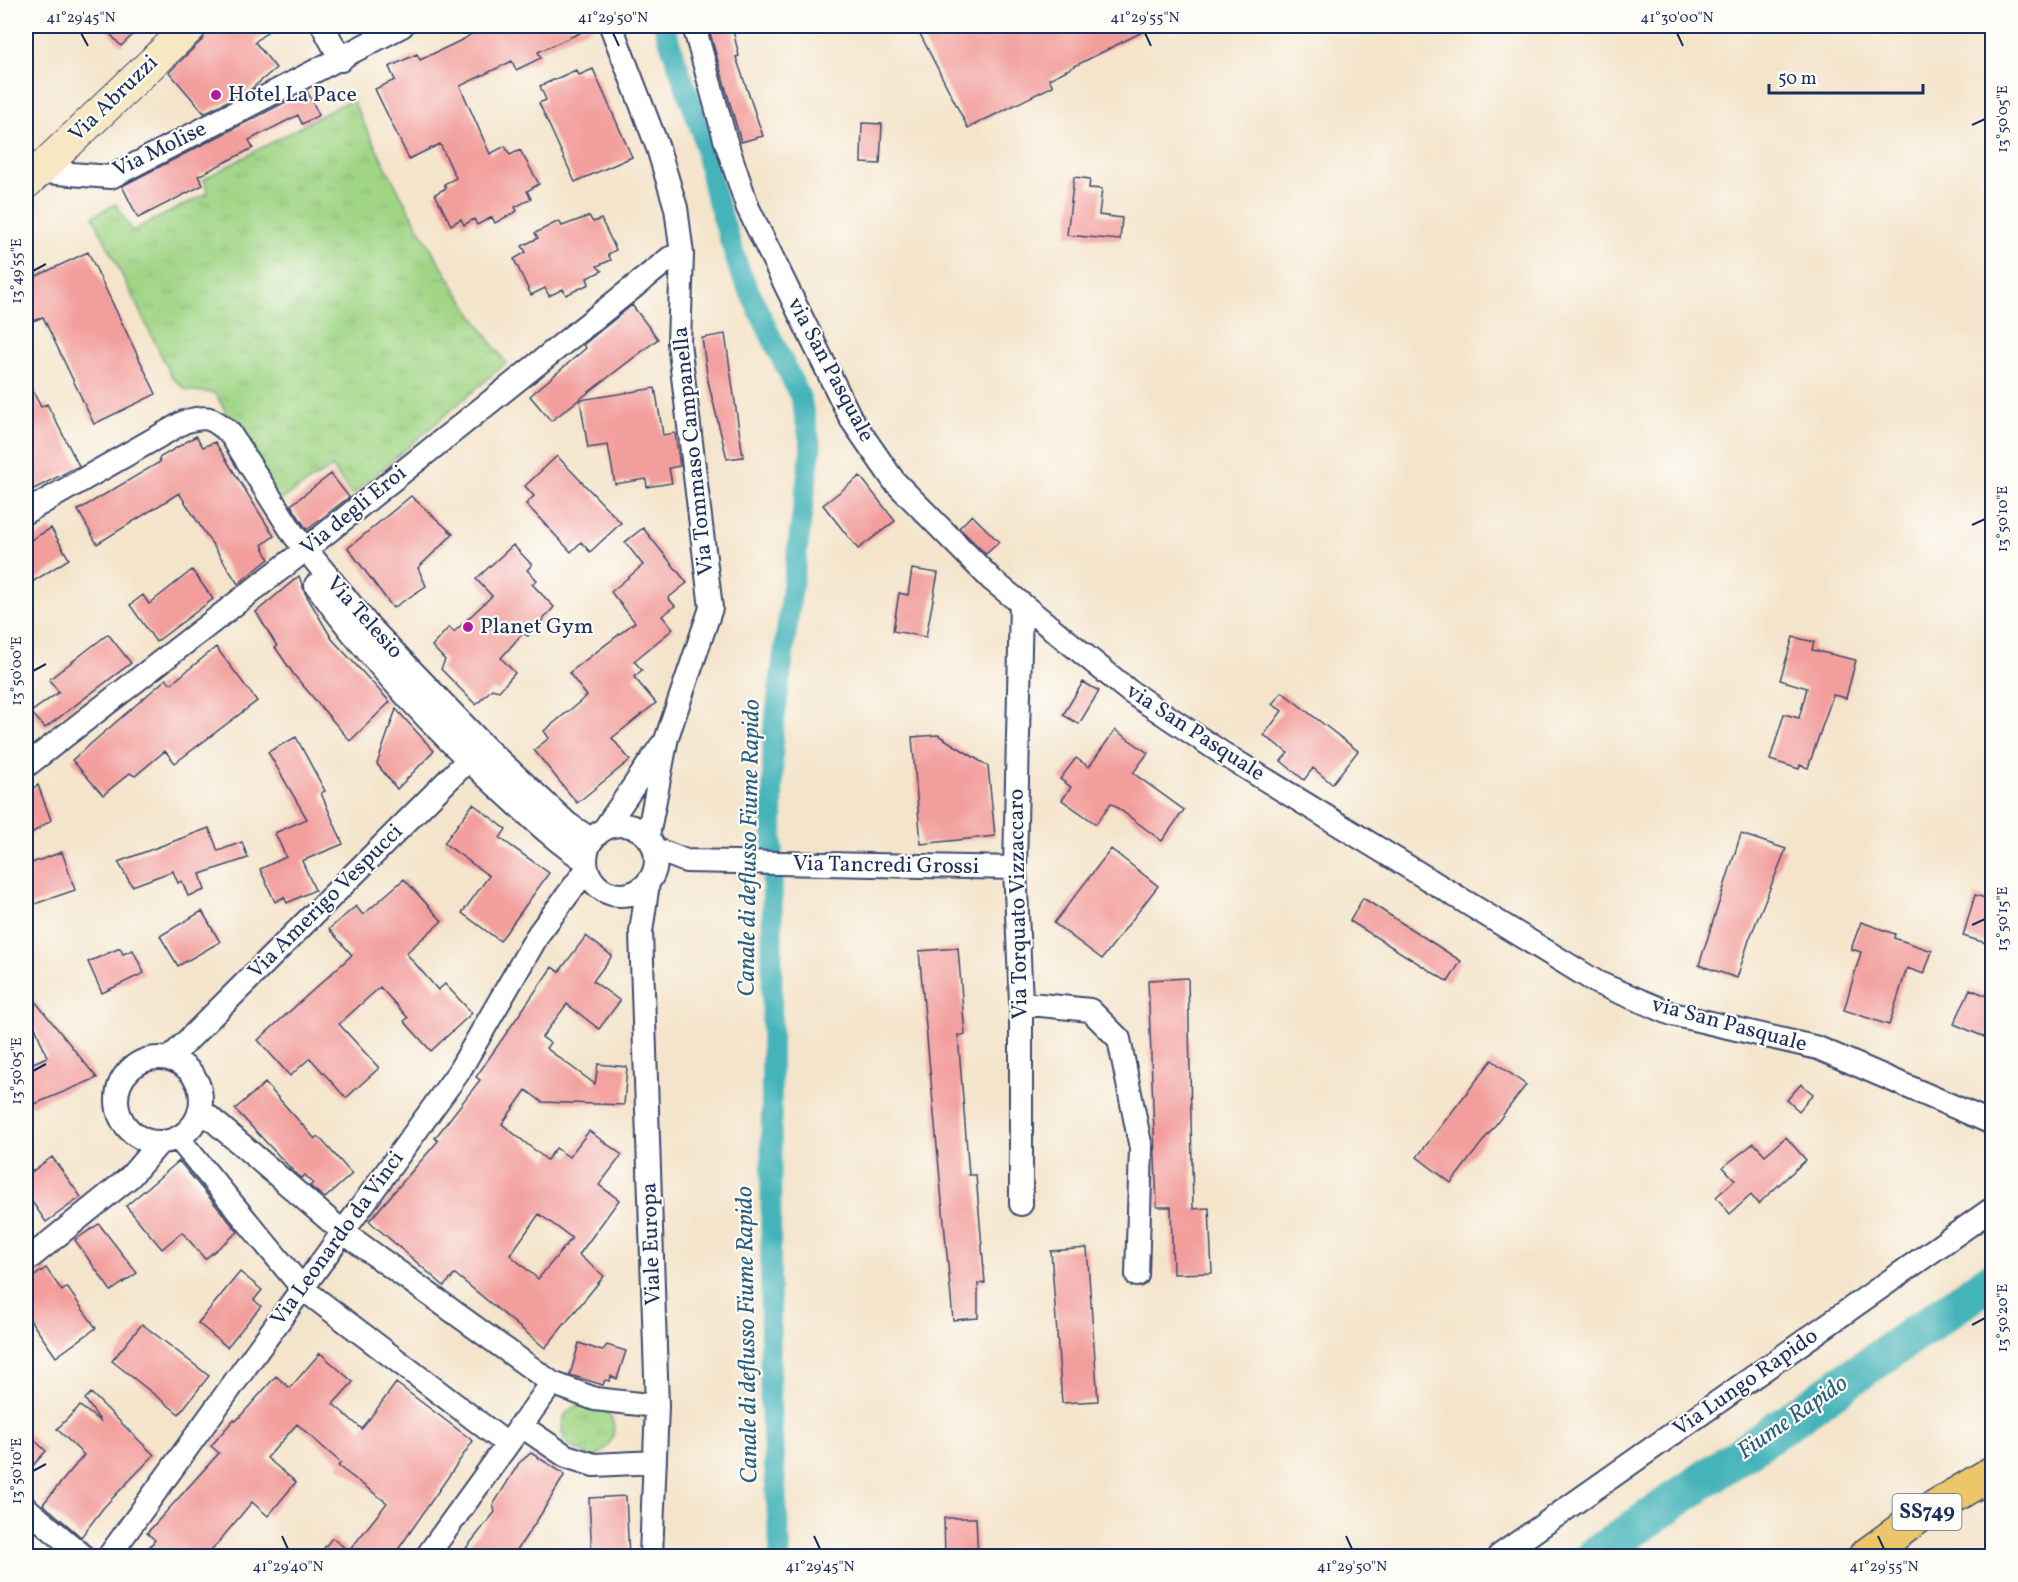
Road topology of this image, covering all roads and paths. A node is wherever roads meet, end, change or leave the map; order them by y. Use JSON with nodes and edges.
{"nodes":[{"id":1,"x":190,"y":26,"type":"edge"},
{"id":2,"x":323,"y":26,"type":"edge"},
{"id":3,"x":402,"y":26,"type":"edge"},
{"id":4,"x":611,"y":26,"type":"edge"},
{"id":5,"x":694,"y":26,"type":"edge"},
{"id":6,"x":340,"y":60,"type":"junction"},
{"id":7,"x":29,"y":175,"type":"edge"},
{"id":8,"x":682,"y":254,"type":"junction"},
{"id":9,"x":26,"y":512,"type":"edge"},
{"id":10,"x":301,"y":554,"type":"junction"},
{"id":11,"x":1021,"y":604,"type":"junction"},
{"id":12,"x":667,"y":737,"type":"junction"},
{"id":13,"x":475,"y":753,"type":"junction"},
{"id":14,"x":26,"y":766,"type":"edge"},
{"id":15,"x":651,"y":842,"type":"junction"},
{"id":16,"x":593,"y":850,"type":"junction"},
{"id":17,"x":686,"y":861,"type":"junction"},
{"id":18,"x":1014,"y":868,"type":"junction"},
{"id":19,"x":651,"y":878,"type":"junction"},
{"id":20,"x":618,"y":894,"type":"junction"},
{"id":21,"x":553,"y":912,"type":"junction"},
{"id":22,"x":641,"y":932,"type":"junction"},
{"id":23,"x":1021,"y":1003,"type":"junction"},
{"id":24,"x":169,"y":1059,"type":"junction"},
{"id":25,"x":200,"y":1109,"type":"junction"},
{"id":26,"x":1992,"y":1123,"type":"edge"},
{"id":27,"x":169,"y":1140,"type":"junction"},
{"id":28,"x":1021,"y":1204,"type":"dead end"},
{"id":29,"x":1992,"y":1209,"type":"edge"},
{"id":30,"x":343,"y":1233,"type":"junction"},
{"id":31,"x":26,"y":1261,"type":"edge"},
{"id":32,"x":1137,"y":1275,"type":"dead end"},
{"id":33,"x":303,"y":1288,"type":"junction"},
{"id":34,"x":552,"y":1383,"type":"junction"},
{"id":35,"x":657,"y":1406,"type":"junction"},
{"id":36,"x":520,"y":1425,"type":"junction"},
{"id":37,"x":507,"y":1444,"type":"junction"},
{"id":38,"x":655,"y":1462,"type":"junction"},
{"id":39,"x":1992,"y":1473,"type":"edge"},
{"id":40,"x":26,"y":1508,"type":"edge"},
{"id":41,"x":83,"y":1557,"type":"edge"},
{"id":42,"x":109,"y":1557,"type":"edge"},
{"id":43,"x":427,"y":1557,"type":"edge"},
{"id":44,"x":651,"y":1557,"type":"edge"},
{"id":45,"x":1499,"y":1557,"type":"edge"},
{"id":46,"x":1865,"y":1557,"type":"edge"}],
"edges":[{"from":1,"to":7,"type":"main road","name":"Via Abruzzi"},
{"from":2,"to":6,"type":"street"},
{"from":3,"to":6,"type":"street","name":"Via Molise"},
{"from":4,"to":8,"type":"street","name":"Via Tommaso Campanella"},
{"from":5,"to":11,"type":"street","name":"via San Pasquale"},
{"from":6,"to":7,"type":"street","name":"Via Molise"},
{"from":8,"to":10,"type":"street","name":"Via degli Eroi"},
{"from":8,"to":12,"type":"street","name":"Via Tommaso Campanella"},
{"from":9,"to":10,"type":"street","name":"Via Telesio"},
{"from":10,"to":13,"type":"street","name":"Via Telesio"},
{"from":10,"to":14,"type":"street","name":"Via degli Eroi"},
{"from":11,"to":18,"type":"street","name":"Via Torquato Vizzaccaro"},
{"from":11,"to":26,"type":"street","name":"via San Pasquale"},
{"from":12,"to":15,"type":"street","name":"Via Tommaso Campanella"},
{"from":12,"to":16,"type":"street","name":"Via Tommaso Campanella"},
{"from":13,"to":16,"type":"street","name":"Via Telesio"},
{"from":13,"to":24,"type":"street","name":"Via Amerigo Vespucci"},
{"from":15,"to":16,"type":"street"},
{"from":15,"to":17,"type":"street","name":"Via Tancredi Grossi"},
{"from":15,"to":19,"type":"street"},
{"from":16,"to":20,"type":"street"},
{"from":16,"to":21,"type":"street","name":"Via Leonardo da Vinci"},
{"from":17,"to":18,"type":"street","name":"Via Tancredi Grossi"},
{"from":17,"to":19,"type":"street","name":"Via Tancredi Grossi"},
{"from":18,"to":23,"type":"street","name":"Via Torquato Vizzaccaro"},
{"from":19,"to":20,"type":"street"},
{"from":19,"to":22,"type":"street","name":"Viale Europa"},
{"from":20,"to":21,"type":"street"},
{"from":20,"to":22,"type":"street","name":"Viale Europa"},
{"from":21,"to":30,"type":"street","name":"Via Leonardo da Vinci"},
{"from":22,"to":35,"type":"street","name":"Viale Europa"},
{"from":23,"to":28,"type":"street","name":"Via Torquato Vizzaccaro"},
{"from":23,"to":32,"type":"street"},
{"from":24,"to":25,"type":"street"},
{"from":24,"to":27,"type":"street"},
{"from":25,"to":27,"type":"street"},
{"from":25,"to":30,"type":"street"},
{"from":27,"to":31,"type":"street"},
{"from":27,"to":33,"type":"street"},
{"from":29,"to":45,"type":"street","name":"Via Lungo Rapido"},
{"from":30,"to":33,"type":"street","name":"Via Leonardo da Vinci"},
{"from":30,"to":34,"type":"street"},
{"from":33,"to":37,"type":"street"},
{"from":33,"to":42,"type":"street","name":"Via Leonardo da Vinci"},
{"from":34,"to":35,"type":"street"},
{"from":34,"to":36,"type":"street"},
{"from":35,"to":38,"type":"street","name":"Viale Europa"},
{"from":36,"to":37,"type":"street"},
{"from":36,"to":38,"type":"street"},
{"from":37,"to":43,"type":"street"},
{"from":38,"to":44,"type":"street","name":"Viale Europa"},
{"from":39,"to":46,"type":"highway","number":"SS749"},
{"from":40,"to":41,"type":"street"}]}
